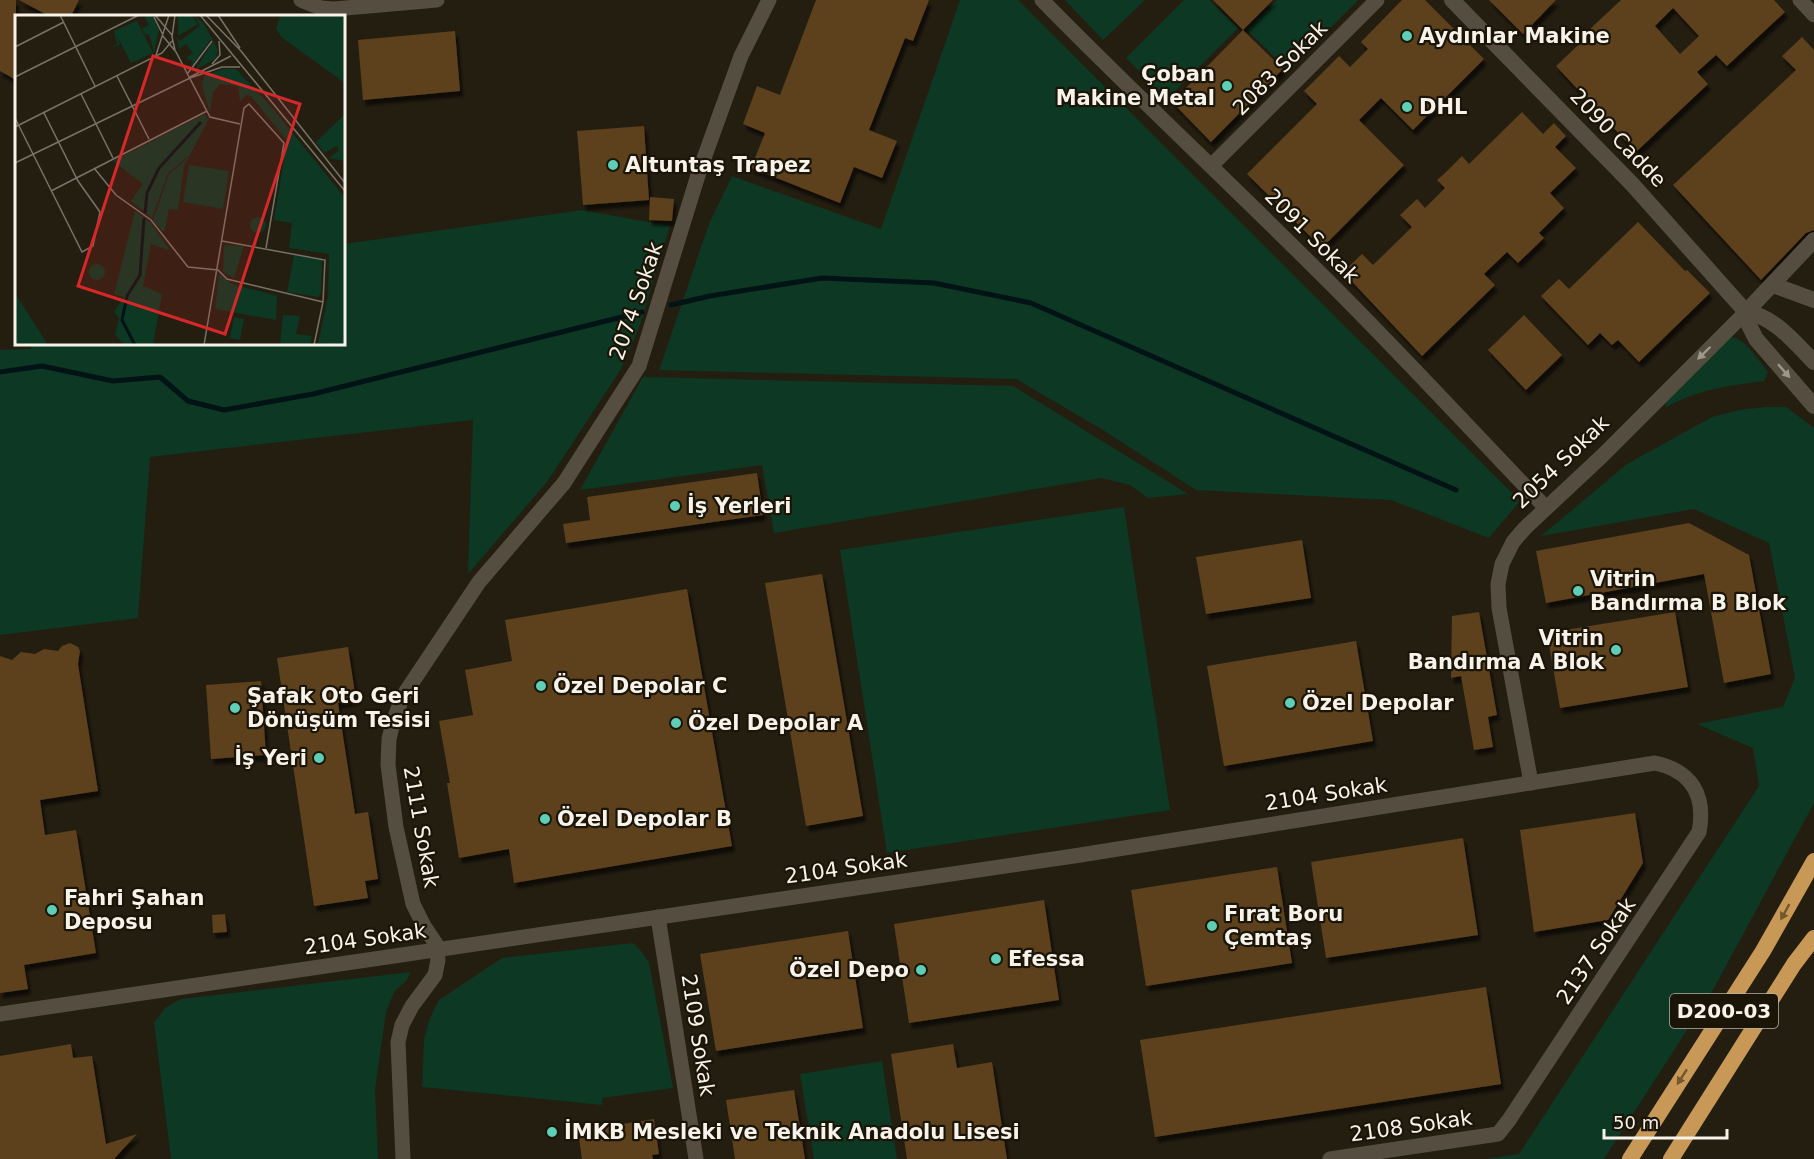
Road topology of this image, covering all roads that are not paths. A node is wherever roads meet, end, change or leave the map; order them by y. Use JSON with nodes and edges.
{"nodes":[{"id":1,"x":301,"y":0,"type":"edge"},
{"id":2,"x":437,"y":0,"type":"edge"},
{"id":3,"x":769,"y":0,"type":"edge"},
{"id":4,"x":1042,"y":0,"type":"edge"},
{"id":5,"x":1377,"y":0,"type":"edge"},
{"id":6,"x":1452,"y":0,"type":"edge"},
{"id":7,"x":1800,"y":0,"type":"edge"},
{"id":8,"x":1814,"y":15,"type":"edge"},
{"id":9,"x":1212,"y":165,"type":"junction"},
{"id":10,"x":1814,"y":240,"type":"edge"},
{"id":11,"x":1773,"y":285,"type":"junction"},
{"id":12,"x":1814,"y":300,"type":"edge"},
{"id":13,"x":1746,"y":312,"type":"junction"},
{"id":14,"x":1814,"y":362,"type":"edge"},
{"id":15,"x":1810,"y":396,"type":"edge"},
{"id":16,"x":1546,"y":508,"type":"junction"},
{"id":17,"x":479,"y":582,"type":"joint"},
{"id":18,"x":1531,"y":783,"type":"junction"},
{"id":19,"x":1692,"y":784,"type":"joint"},
{"id":20,"x":1814,"y":861,"type":"edge"},
{"id":21,"x":658,"y":917,"type":"junction"},
{"id":22,"x":1814,"y":938,"type":"edge"},
{"id":23,"x":436,"y":949,"type":"junction"},
{"id":24,"x":0,"y":1014,"type":"edge"},
{"id":25,"x":1498,"y":1134,"type":"joint"},
{"id":26,"x":403,"y":1159,"type":"edge"},
{"id":27,"x":696,"y":1159,"type":"edge"},
{"id":28,"x":1330,"y":1159,"type":"edge"},
{"id":29,"x":1630,"y":1159,"type":"edge"},
{"id":30,"x":1671,"y":1159,"type":"edge"}],
"edges":[{"from":1,"to":2,"type":"street"},
{"from":3,"to":17,"type":"street","name":"2074 Sokak"},
{"from":4,"to":9,"type":"street","name":"2091 Sokak"},
{"from":5,"to":9,"type":"street","name":"2083 Sokak"},
{"from":6,"to":13,"type":"street","name":"2090 Cadde"},
{"from":7,"to":8,"type":"street"},
{"from":9,"to":16,"type":"street","name":"2091 Sokak"},
{"from":10,"to":11,"type":"street","name":"2054 Sokak"},
{"from":11,"to":12,"type":"street"},
{"from":11,"to":13,"type":"street","name":"2054 Sokak"},
{"from":13,"to":14,"type":"street","name":"2090 Cadde"},
{"from":13,"to":15,"type":"street","name":"2090 Cadde","one_way":true},
{"from":13,"to":16,"type":"street","name":"2054 Sokak","one_way":true},
{"from":16,"to":18,"type":"street","name":"2054 Sokak"},
{"from":17,"to":23,"type":"street","name":"2111 Sokak"},
{"from":18,"to":19,"type":"street","name":"2104 Sokak"},
{"from":18,"to":21,"type":"street","name":"2104 Sokak"},
{"from":19,"to":25,"type":"street","name":"2137 Sokak"},
{"from":20,"to":29,"type":"highway","number":"D200-03","one_way":true},
{"from":21,"to":23,"type":"street","name":"2104 Sokak"},
{"from":21,"to":27,"type":"street","name":"2109 Sokak"},
{"from":22,"to":30,"type":"highway","number":"D200-03"},
{"from":23,"to":24,"type":"street","name":"2104 Sokak"},
{"from":23,"to":26,"type":"street"},
{"from":25,"to":28,"type":"street","name":"2108 Sokak"}]}
